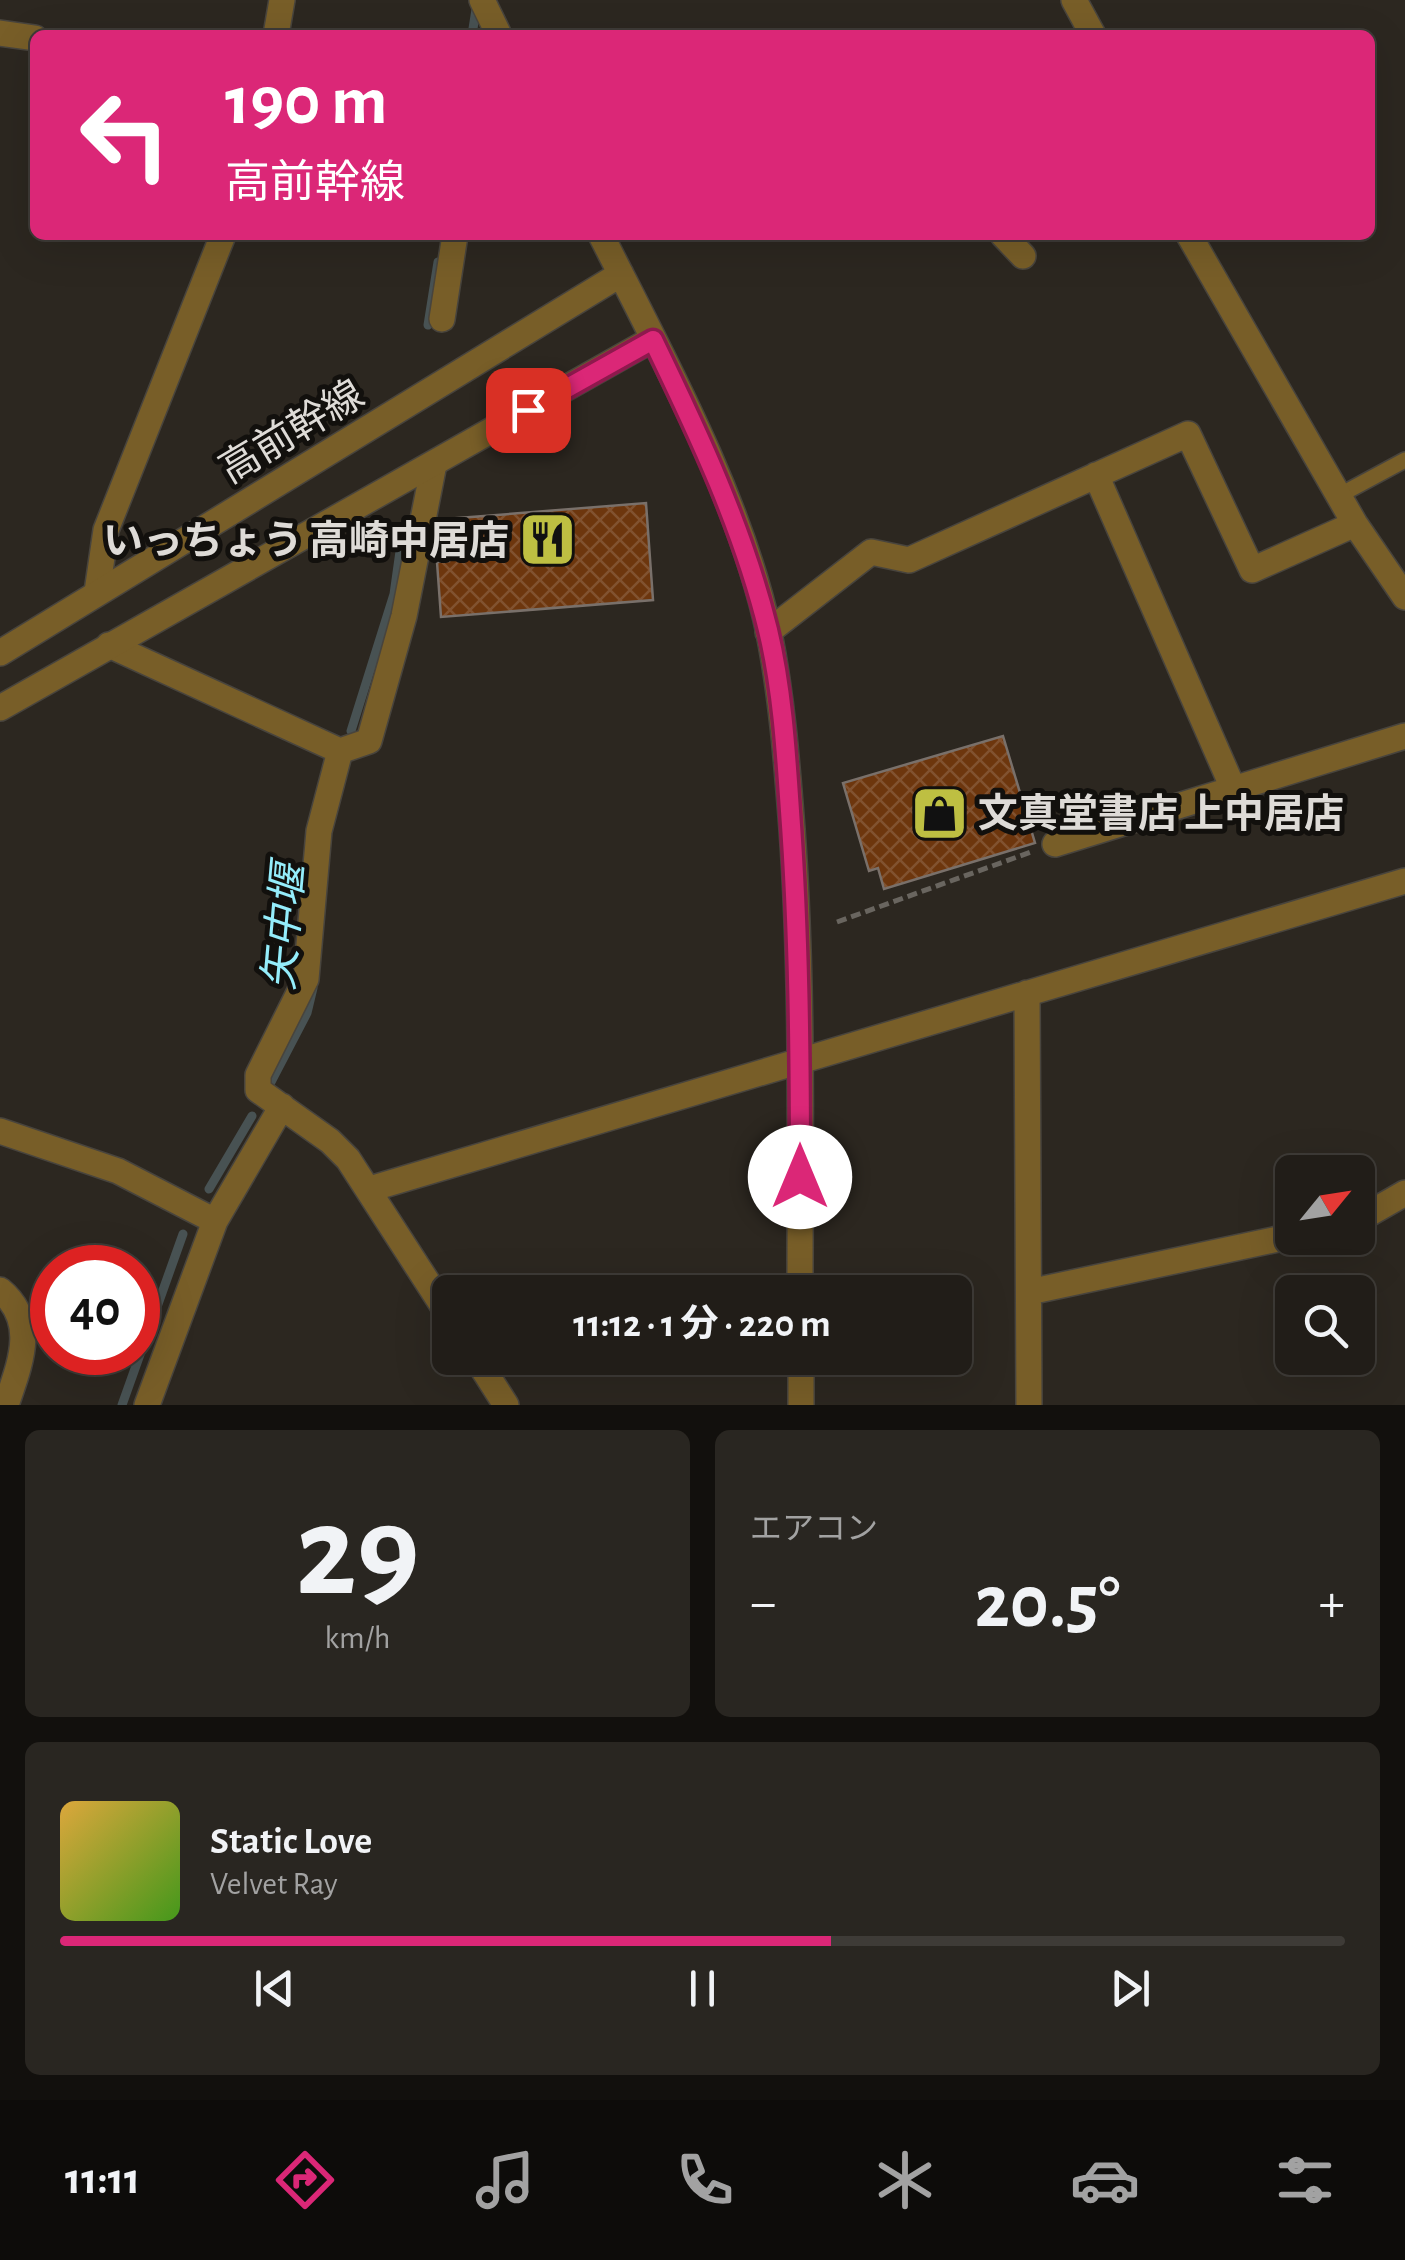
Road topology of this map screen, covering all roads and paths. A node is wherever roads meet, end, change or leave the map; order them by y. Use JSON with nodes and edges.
{"nodes":[{"id":1,"x":282,"y":0,"type":"edge"},
{"id":2,"x":482,"y":0,"type":"edge"},
{"id":3,"x":1074,"y":0,"type":"edge"},
{"id":4,"x":277,"y":30,"type":"edge"},
{"id":5,"x":497,"y":30,"type":"edge"},
{"id":6,"x":1089,"y":30,"type":"edge"},
{"id":7,"x":0,"y":33,"type":"edge"},
{"id":8,"x":30,"y":37,"type":"edge"},
{"id":9,"x":221,"y":240,"type":"edge"},
{"id":10,"x":454,"y":240,"type":"edge"},
{"id":11,"x":604,"y":240,"type":"edge"},
{"id":12,"x":1008,"y":240,"type":"edge"},
{"id":13,"x":1191,"y":240,"type":"edge"},
{"id":14,"x":1023,"y":256,"type":"dead end"},
{"id":15,"x":621,"y":274,"type":"junction"},
{"id":16,"x":442,"y":319,"type":"dead end"},
{"id":17,"x":653,"y":340,"type":"junction"},
{"id":18,"x":1405,"y":460,"type":"edge"},
{"id":19,"x":434,"y":464,"type":"junction"},
{"id":20,"x":1096,"y":475,"type":"junction"},
{"id":21,"x":1340,"y":495,"type":"junction"},
{"id":22,"x":1355,"y":524,"type":"junction"},
{"id":23,"x":96,"y":592,"type":"junction"},
{"id":24,"x":1405,"y":597,"type":"edge"},
{"id":25,"x":768,"y":632,"type":"junction"},
{"id":26,"x":109,"y":645,"type":"junction"},
{"id":27,"x":0,"y":653,"type":"edge"},
{"id":28,"x":0,"y":708,"type":"edge"},
{"id":29,"x":1405,"y":736,"type":"edge"},
{"id":30,"x":340,"y":751,"type":"junction"},
{"id":31,"x":1233,"y":788,"type":"junction"},
{"id":32,"x":1055,"y":844,"type":"joint"},
{"id":33,"x":1405,"y":880,"type":"edge"},
{"id":34,"x":836,"y":922,"type":"dead end"},
{"id":35,"x":1027,"y":993,"type":"junction"},
{"id":36,"x":800,"y":1061,"type":"junction"},
{"id":37,"x":282,"y":1106,"type":"junction"},
{"id":38,"x":0,"y":1131,"type":"edge"},
{"id":39,"x":370,"y":1189,"type":"junction"},
{"id":40,"x":1405,"y":1193,"type":"edge"},
{"id":41,"x":1375,"y":1210,"type":"edge"},
{"id":42,"x":215,"y":1221,"type":"junction"},
{"id":43,"x":1275,"y":1240,"type":"edge"},
{"id":44,"x":800,"y":1275,"type":"edge"},
{"id":45,"x":432,"y":1287,"type":"edge"},
{"id":46,"x":0,"y":1290,"type":"edge"},
{"id":47,"x":1029,"y":1292,"type":"junction"},
{"id":48,"x":487,"y":1375,"type":"edge"},
{"id":49,"x":801,"y":1375,"type":"edge"},
{"id":50,"x":6,"y":1405,"type":"edge"},
{"id":51,"x":146,"y":1405,"type":"edge"},
{"id":52,"x":506,"y":1405,"type":"edge"},
{"id":53,"x":801,"y":1405,"type":"edge"},
{"id":54,"x":1030,"y":1405,"type":"edge"}],
"edges":[{"from":1,"to":4,"type":"street"},
{"from":2,"to":5,"type":"street"},
{"from":3,"to":6,"type":"street"},
{"from":7,"to":8,"type":"street"},
{"from":9,"to":23,"type":"street"},
{"from":10,"to":16,"type":"street"},
{"from":11,"to":15,"type":"street"},
{"from":12,"to":14,"type":"street"},
{"from":13,"to":21,"type":"street"},
{"from":15,"to":17,"type":"street"},
{"from":15,"to":23,"type":"street","name":"高前幹線"},
{"from":17,"to":19,"type":"street"},
{"from":17,"to":25,"type":"street"},
{"from":18,"to":21,"type":"lane"},
{"from":19,"to":26,"type":"street"},
{"from":19,"to":30,"type":"street"},
{"from":20,"to":22,"type":"street"},
{"from":20,"to":25,"type":"street"},
{"from":20,"to":31,"type":"street"},
{"from":21,"to":22,"type":"street"},
{"from":22,"to":24,"type":"street"},
{"from":23,"to":27,"type":"street","name":"高前幹線"},
{"from":25,"to":36,"type":"street"},
{"from":26,"to":28,"type":"street"},
{"from":26,"to":30,"type":"street"},
{"from":29,"to":31,"type":"street"},
{"from":30,"to":37,"type":"street"},
{"from":31,"to":32,"type":"street"},
{"from":32,"to":34,"type":"path"},
{"from":33,"to":35,"type":"street"},
{"from":35,"to":36,"type":"street"},
{"from":35,"to":47,"type":"street"},
{"from":36,"to":39,"type":"street"},
{"from":36,"to":44,"type":"street"},
{"from":37,"to":39,"type":"street"},
{"from":37,"to":42,"type":"street"},
{"from":38,"to":42,"type":"street"},
{"from":39,"to":45,"type":"street"},
{"from":40,"to":41,"type":"street"},
{"from":42,"to":51,"type":"street"},
{"from":43,"to":47,"type":"street"},
{"from":46,"to":50,"type":"street"},
{"from":47,"to":54,"type":"street"},
{"from":48,"to":52,"type":"street"},
{"from":49,"to":53,"type":"street"}]}
